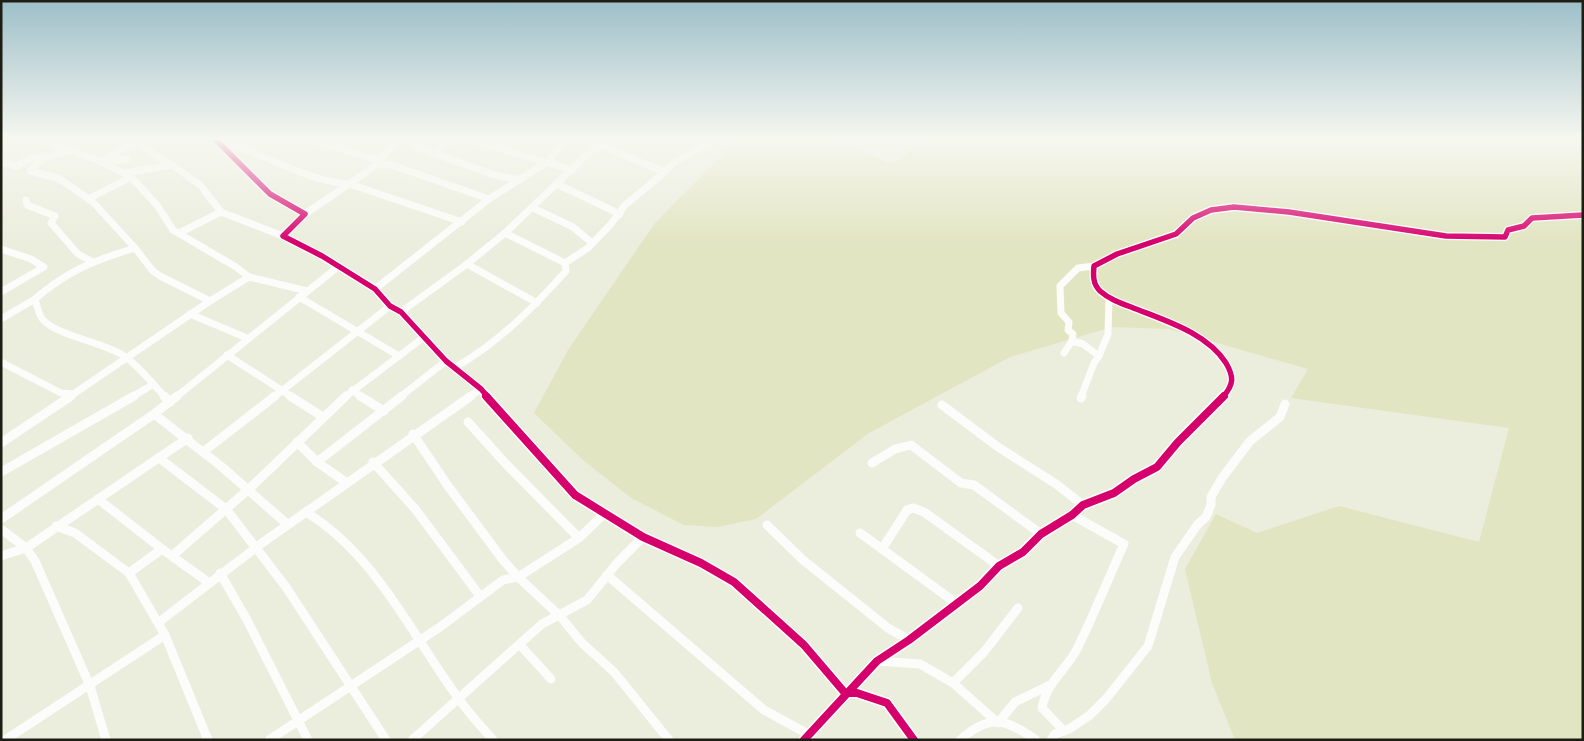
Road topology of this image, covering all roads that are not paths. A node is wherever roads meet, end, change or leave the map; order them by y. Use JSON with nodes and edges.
{"nodes":[{"id":1,"x":40,"y":174,"type":"edge"},
{"id":2,"x":132,"y":174,"type":"edge"},
{"id":3,"x":184,"y":174,"type":"edge"},
{"id":4,"x":249,"y":174,"type":"edge"},
{"id":5,"x":301,"y":174,"type":"edge"},
{"id":6,"x":363,"y":174,"type":"edge"},
{"id":7,"x":416,"y":174,"type":"edge"},
{"id":8,"x":491,"y":174,"type":"edge"},
{"id":9,"x":530,"y":174,"type":"edge"},
{"id":10,"x":568,"y":174,"type":"edge"},
{"id":11,"x":663,"y":174,"type":"edge"},
{"id":12,"x":128,"y":175,"type":"junction"},
{"id":13,"x":520,"y":180,"type":"junction"},
{"id":14,"x":350,"y":184,"type":"junction"},
{"id":15,"x":557,"y":184,"type":"junction"},
{"id":16,"x":88,"y":199,"type":"junction"},
{"id":17,"x":489,"y":199,"type":"junction"},
{"id":18,"x":26,"y":200,"type":"dead end"},
{"id":19,"x":533,"y":208,"type":"junction"},
{"id":20,"x":221,"y":212,"type":"junction"},
{"id":21,"x":305,"y":214,"type":"junction"},
{"id":22,"x":620,"y":214,"type":"junction"},
{"id":23,"x":1583,"y":215,"type":"edge"},
{"id":24,"x":462,"y":222,"type":"junction"},
{"id":25,"x":178,"y":233,"type":"junction"},
{"id":26,"x":505,"y":233,"type":"junction"},
{"id":27,"x":283,"y":236,"type":"junction"},
{"id":28,"x":592,"y":243,"type":"junction"},
{"id":29,"x":135,"y":248,"type":"junction"},
{"id":30,"x":1,"y":249,"type":"edge"},
{"id":31,"x":91,"y":261,"type":"junction"},
{"id":32,"x":565,"y":263,"type":"junction"},
{"id":33,"x":467,"y":264,"type":"junction"},
{"id":34,"x":339,"y":266,"type":"junction"},
{"id":35,"x":1094,"y":266,"type":"junction"},
{"id":36,"x":249,"y":277,"type":"junction"},
{"id":37,"x":375,"y":290,"type":"junction"},
{"id":38,"x":307,"y":291,"type":"junction"},
{"id":39,"x":1,"y":292,"type":"edge"},
{"id":40,"x":299,"y":297,"type":"junction"},
{"id":41,"x":1109,"y":298,"type":"junction"},
{"id":42,"x":35,"y":300,"type":"junction"},
{"id":43,"x":210,"y":301,"type":"junction"},
{"id":44,"x":537,"y":303,"type":"junction"},
{"id":45,"x":390,"y":306,"type":"junction"},
{"id":46,"x":401,"y":312,"type":"junction"},
{"id":47,"x":190,"y":314,"type":"junction"},
{"id":48,"x":1,"y":319,"type":"edge"},
{"id":49,"x":356,"y":331,"type":"junction"},
{"id":50,"x":424,"y":337,"type":"junction"},
{"id":51,"x":247,"y":338,"type":"junction"},
{"id":52,"x":1072,"y":341,"type":"junction"},
{"id":53,"x":1064,"y":353,"type":"dead end"},
{"id":54,"x":227,"y":355,"type":"junction"},
{"id":55,"x":399,"y":356,"type":"junction"},
{"id":56,"x":1099,"y":356,"type":"junction"},
{"id":57,"x":127,"y":358,"type":"junction"},
{"id":58,"x":446,"y":361,"type":"junction"},
{"id":59,"x":1,"y":362,"type":"edge"},
{"id":60,"x":456,"y":367,"type":"junction"},
{"id":61,"x":152,"y":385,"type":"junction"},
{"id":62,"x":481,"y":389,"type":"junction"},
{"id":63,"x":352,"y":390,"type":"junction"},
{"id":64,"x":283,"y":391,"type":"junction"},
{"id":65,"x":75,"y":394,"type":"junction"},
{"id":66,"x":1081,"y":398,"type":"dead end"},
{"id":67,"x":170,"y":402,"type":"junction"},
{"id":68,"x":1285,"y":404,"type":"dead end"},
{"id":69,"x":942,"y":405,"type":"dead end"},
{"id":70,"x":384,"y":411,"type":"junction"},
{"id":71,"x":154,"y":414,"type":"junction"},
{"id":72,"x":323,"y":417,"type":"junction"},
{"id":73,"x":468,"y":422,"type":"dead end"},
{"id":74,"x":413,"y":434,"type":"junction"},
{"id":75,"x":188,"y":438,"type":"junction"},
{"id":76,"x":297,"y":442,"type":"junction"},
{"id":77,"x":1,"y":443,"type":"edge"},
{"id":78,"x":203,"y":452,"type":"junction"},
{"id":79,"x":160,"y":458,"type":"junction"},
{"id":80,"x":317,"y":462,"type":"junction"},
{"id":81,"x":373,"y":462,"type":"junction"},
{"id":82,"x":872,"y":463,"type":"dead end"},
{"id":83,"x":1,"y":472,"type":"edge"},
{"id":84,"x":347,"y":483,"type":"junction"},
{"id":85,"x":249,"y":489,"type":"junction"},
{"id":86,"x":98,"y":499,"type":"junction"},
{"id":87,"x":1083,"y":505,"type":"junction"},
{"id":88,"x":226,"y":509,"type":"junction"},
{"id":89,"x":306,"y":512,"type":"junction"},
{"id":90,"x":604,"y":514,"type":"junction"},
{"id":91,"x":1072,"y":515,"type":"junction"},
{"id":92,"x":1,"y":519,"type":"edge"},
{"id":93,"x":287,"y":524,"type":"junction"},
{"id":94,"x":767,"y":525,"type":"dead end"},
{"id":95,"x":56,"y":526,"type":"junction"},
{"id":96,"x":1,"y":529,"type":"edge"},
{"id":97,"x":860,"y":533,"type":"dead end"},
{"id":98,"x":1040,"y":534,"type":"junction"},
{"id":99,"x":643,"y":537,"type":"junction"},
{"id":100,"x":579,"y":538,"type":"junction"},
{"id":101,"x":256,"y":546,"type":"junction"},
{"id":102,"x":26,"y":548,"type":"junction"},
{"id":103,"x":162,"y":549,"type":"junction"},
{"id":104,"x":882,"y":550,"type":"junction"},
{"id":105,"x":173,"y":555,"type":"junction"},
{"id":106,"x":1,"y":556,"type":"edge"},
{"id":107,"x":999,"y":566,"type":"junction"},
{"id":108,"x":129,"y":573,"type":"junction"},
{"id":109,"x":220,"y":573,"type":"junction"},
{"id":110,"x":607,"y":575,"type":"junction"},
{"id":111,"x":518,"y":577,"type":"junction"},
{"id":112,"x":208,"y":582,"type":"junction"},
{"id":113,"x":480,"y":596,"type":"junction"},
{"id":114,"x":956,"y":603,"type":"junction"},
{"id":115,"x":1018,"y":608,"type":"dead end"},
{"id":116,"x":560,"y":616,"type":"junction"},
{"id":117,"x":159,"y":622,"type":"junction"},
{"id":118,"x":166,"y":635,"type":"junction"},
{"id":119,"x":420,"y":640,"type":"junction"},
{"id":120,"x":909,"y":640,"type":"junction"},
{"id":121,"x":520,"y":645,"type":"junction"},
{"id":122,"x":877,"y":661,"type":"junction"},
{"id":123,"x":551,"y":679,"type":"dead end"},
{"id":124,"x":953,"y":683,"type":"junction"},
{"id":125,"x":351,"y":684,"type":"junction"},
{"id":126,"x":1050,"y":685,"type":"junction"},
{"id":127,"x":90,"y":686,"type":"junction"},
{"id":128,"x":846,"y":693,"type":"junction"},
{"id":129,"x":459,"y":700,"type":"junction"},
{"id":130,"x":299,"y":720,"type":"junction"},
{"id":131,"x":998,"y":723,"type":"junction"},
{"id":132,"x":1064,"y":731,"type":"junction"},
{"id":133,"x":806,"y":737,"type":"edge"},
{"id":134,"x":6,"y":740,"type":"edge"},
{"id":135,"x":106,"y":740,"type":"edge"},
{"id":136,"x":208,"y":740,"type":"edge"},
{"id":137,"x":269,"y":740,"type":"edge"},
{"id":138,"x":308,"y":740,"type":"edge"},
{"id":139,"x":386,"y":740,"type":"edge"},
{"id":140,"x":412,"y":740,"type":"edge"},
{"id":141,"x":493,"y":740,"type":"edge"},
{"id":142,"x":669,"y":740,"type":"edge"},
{"id":143,"x":914,"y":740,"type":"edge"},
{"id":144,"x":960,"y":740,"type":"edge"},
{"id":145,"x":1036,"y":740,"type":"edge"},
{"id":146,"x":1052,"y":740,"type":"edge"}],
"edges":[{"from":1,"to":16,"type":"street"},
{"from":2,"to":12,"type":"street"},
{"from":3,"to":20,"type":"street"},
{"from":4,"to":21,"type":"street"},
{"from":5,"to":14,"type":"street"},
{"from":6,"to":14,"type":"street"},
{"from":7,"to":17,"type":"street"},
{"from":8,"to":13,"type":"street"},
{"from":9,"to":13,"type":"street"},
{"from":10,"to":15,"type":"street"},
{"from":11,"to":22,"type":"street"},
{"from":12,"to":16,"type":"street"},
{"from":12,"to":25,"type":"street"},
{"from":13,"to":17,"type":"street"},
{"from":14,"to":21,"type":"street"},
{"from":14,"to":24,"type":"street"},
{"from":15,"to":19,"type":"street"},
{"from":15,"to":22,"type":"street"},
{"from":16,"to":29,"type":"street"},
{"from":17,"to":24,"type":"street"},
{"from":18,"to":31,"type":"street"},
{"from":19,"to":26,"type":"street"},
{"from":19,"to":28,"type":"street"},
{"from":20,"to":25,"type":"street"},
{"from":20,"to":27,"type":"street"},
{"from":21,"to":27,"type":"street"},
{"from":22,"to":28,"type":"street"},
{"from":23,"to":35,"type":"street"},
{"from":24,"to":37,"type":"street"},
{"from":25,"to":36,"type":"street"},
{"from":26,"to":32,"type":"street"},
{"from":26,"to":33,"type":"street"},
{"from":27,"to":34,"type":"street"},
{"from":28,"to":32,"type":"street"},
{"from":29,"to":31,"type":"street"},
{"from":29,"to":43,"type":"street"},
{"from":30,"to":39,"type":"street"},
{"from":31,"to":42,"type":"street"},
{"from":32,"to":44,"type":"street"},
{"from":33,"to":44,"type":"street"},
{"from":33,"to":46,"type":"street"},
{"from":34,"to":37,"type":"street"},
{"from":34,"to":38,"type":"street"},
{"from":35,"to":41,"type":"street"},
{"from":35,"to":52,"type":"street"},
{"from":36,"to":38,"type":"street"},
{"from":36,"to":43,"type":"street"},
{"from":37,"to":45,"type":"street"},
{"from":38,"to":40,"type":"street"},
{"from":40,"to":49,"type":"street"},
{"from":40,"to":51,"type":"street"},
{"from":41,"to":56,"type":"street"},
{"from":41,"to":87,"type":"street"},
{"from":42,"to":48,"type":"street"},
{"from":42,"to":57,"type":"street"},
{"from":43,"to":47,"type":"street"},
{"from":44,"to":60,"type":"street"},
{"from":45,"to":46,"type":"street"},
{"from":45,"to":49,"type":"street"},
{"from":46,"to":50,"type":"street"},
{"from":47,"to":51,"type":"street"},
{"from":47,"to":57,"type":"street"},
{"from":49,"to":55,"type":"street"},
{"from":49,"to":64,"type":"street"},
{"from":50,"to":55,"type":"street"},
{"from":50,"to":58,"type":"street"},
{"from":51,"to":54,"type":"street"},
{"from":52,"to":53,"type":"street"},
{"from":52,"to":56,"type":"street"},
{"from":54,"to":64,"type":"street"},
{"from":54,"to":67,"type":"street"},
{"from":55,"to":63,"type":"street"},
{"from":56,"to":66,"type":"street"},
{"from":57,"to":61,"type":"street"},
{"from":57,"to":65,"type":"street"},
{"from":58,"to":60,"type":"street"},
{"from":58,"to":70,"type":"street"},
{"from":59,"to":65,"type":"street"},
{"from":60,"to":62,"type":"street"},
{"from":61,"to":67,"type":"street"},
{"from":61,"to":83,"type":"street"},
{"from":62,"to":74,"type":"street"},
{"from":62,"to":90,"type":"street"},
{"from":63,"to":70,"type":"street"},
{"from":63,"to":72,"type":"street"},
{"from":64,"to":72,"type":"street"},
{"from":64,"to":78,"type":"street"},
{"from":65,"to":77,"type":"street"},
{"from":67,"to":71,"type":"street"},
{"from":68,"to":132,"type":"street"},
{"from":69,"to":87,"type":"street"},
{"from":70,"to":80,"type":"street"},
{"from":71,"to":75,"type":"street"},
{"from":71,"to":92,"type":"street"},
{"from":72,"to":76,"type":"street"},
{"from":73,"to":100,"type":"street"},
{"from":74,"to":81,"type":"street"},
{"from":74,"to":111,"type":"street"},
{"from":75,"to":78,"type":"street"},
{"from":75,"to":79,"type":"street"},
{"from":76,"to":80,"type":"street"},
{"from":76,"to":85,"type":"street"},
{"from":78,"to":85,"type":"street"},
{"from":79,"to":86,"type":"street"},
{"from":79,"to":88,"type":"street"},
{"from":80,"to":84,"type":"street"},
{"from":81,"to":84,"type":"street"},
{"from":81,"to":113,"type":"street"},
{"from":82,"to":98,"type":"street"},
{"from":84,"to":89,"type":"street"},
{"from":85,"to":88,"type":"street"},
{"from":85,"to":93,"type":"street"},
{"from":86,"to":95,"type":"street"},
{"from":86,"to":103,"type":"street"},
{"from":87,"to":91,"type":"street"},
{"from":88,"to":101,"type":"street"},
{"from":88,"to":105,"type":"street"},
{"from":89,"to":93,"type":"street"},
{"from":89,"to":119,"type":"street"},
{"from":90,"to":99,"type":"street"},
{"from":90,"to":100,"type":"street"},
{"from":91,"to":98,"type":"street"},
{"from":91,"to":126,"type":"street"},
{"from":93,"to":101,"type":"street"},
{"from":94,"to":120,"type":"street"},
{"from":95,"to":102,"type":"street"},
{"from":95,"to":108,"type":"street"},
{"from":96,"to":102,"type":"street"},
{"from":97,"to":104,"type":"street"},
{"from":98,"to":107,"type":"street"},
{"from":99,"to":110,"type":"street"},
{"from":99,"to":128,"type":"street"},
{"from":100,"to":111,"type":"street"},
{"from":101,"to":109,"type":"street"},
{"from":101,"to":125,"type":"street"},
{"from":102,"to":106,"type":"street"},
{"from":102,"to":127,"type":"street"},
{"from":103,"to":105,"type":"street"},
{"from":103,"to":108,"type":"street"},
{"from":104,"to":107,"type":"street"},
{"from":104,"to":114,"type":"street"},
{"from":105,"to":112,"type":"street"},
{"from":107,"to":114,"type":"street"},
{"from":108,"to":117,"type":"street"},
{"from":109,"to":112,"type":"street"},
{"from":109,"to":130,"type":"street"},
{"from":110,"to":116,"type":"street"},
{"from":110,"to":133,"type":"street"},
{"from":111,"to":113,"type":"street"},
{"from":111,"to":116,"type":"street"},
{"from":112,"to":117,"type":"street"},
{"from":113,"to":119,"type":"street"},
{"from":114,"to":120,"type":"street"},
{"from":115,"to":124,"type":"street"},
{"from":116,"to":121,"type":"street"},
{"from":116,"to":142,"type":"street"},
{"from":117,"to":118,"type":"street"},
{"from":118,"to":127,"type":"street"},
{"from":118,"to":136,"type":"street"},
{"from":119,"to":125,"type":"street"},
{"from":119,"to":129,"type":"street"},
{"from":120,"to":122,"type":"street"},
{"from":121,"to":123,"type":"street"},
{"from":121,"to":129,"type":"street"},
{"from":122,"to":124,"type":"street"},
{"from":122,"to":128,"type":"street"},
{"from":124,"to":131,"type":"street"},
{"from":125,"to":130,"type":"street"},
{"from":125,"to":139,"type":"street"},
{"from":126,"to":131,"type":"street"},
{"from":126,"to":132,"type":"street"},
{"from":127,"to":134,"type":"street"},
{"from":127,"to":135,"type":"street"},
{"from":128,"to":133,"type":"street"},
{"from":128,"to":143,"type":"street"},
{"from":129,"to":140,"type":"street"},
{"from":129,"to":141,"type":"street"},
{"from":130,"to":137,"type":"street"},
{"from":130,"to":138,"type":"street"},
{"from":131,"to":144,"type":"street"},
{"from":131,"to":145,"type":"street"},
{"from":132,"to":146,"type":"street"}]}
